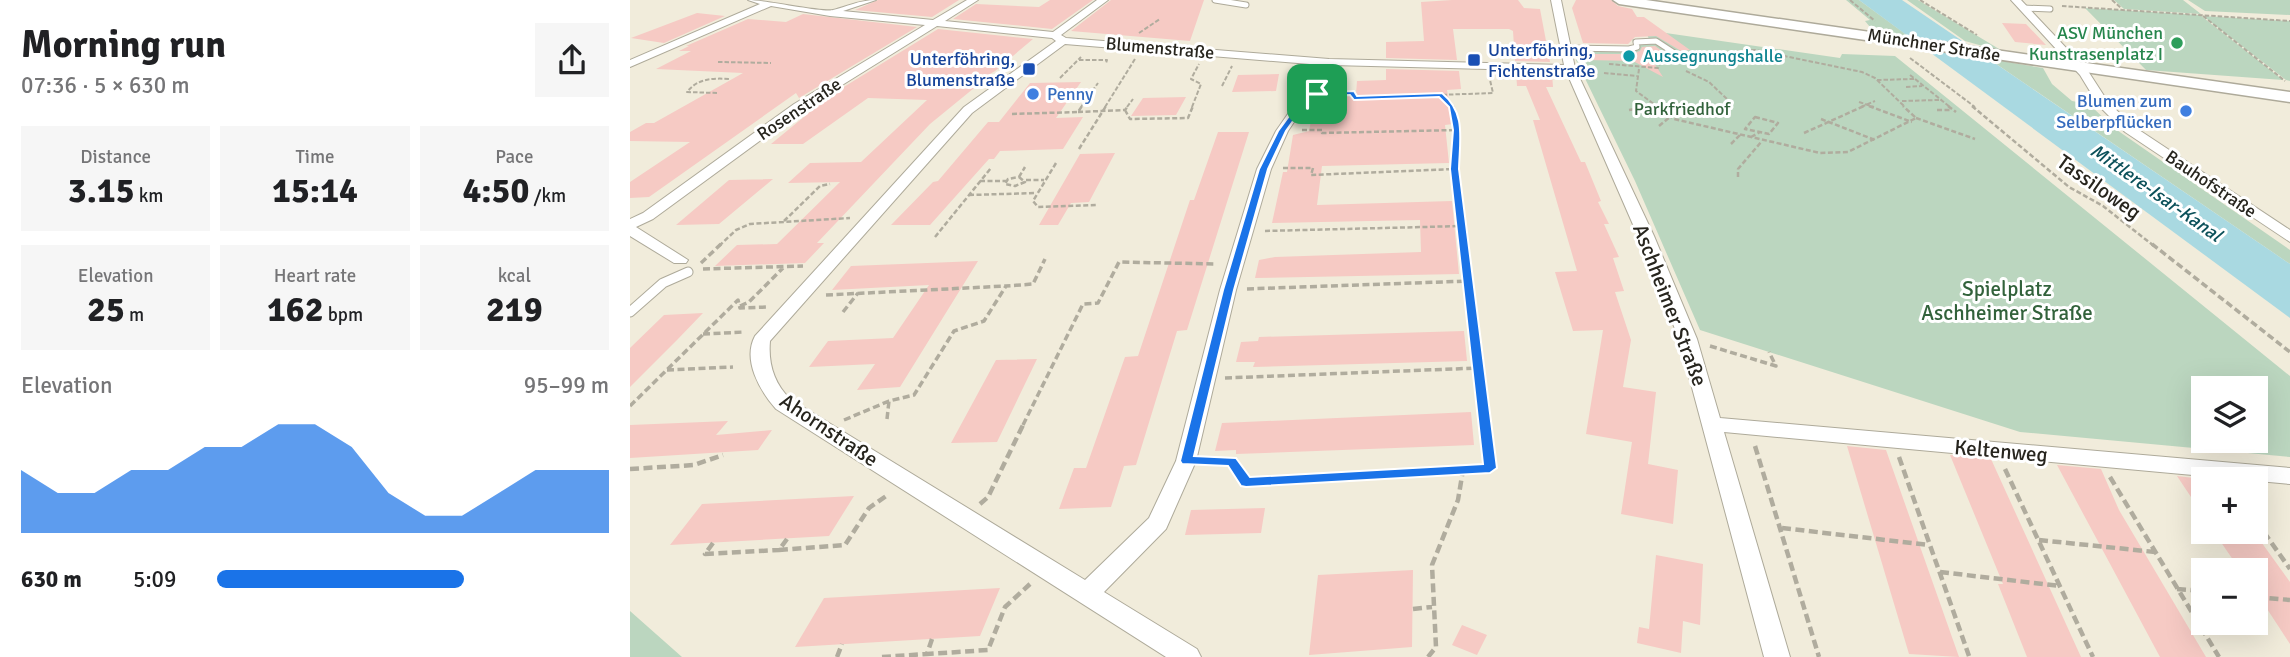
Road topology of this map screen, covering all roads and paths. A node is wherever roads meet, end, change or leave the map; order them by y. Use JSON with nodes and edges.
{"nodes":[{"id":1,"x":753,"y":0,"type":"edge"},
{"id":2,"x":871,"y":0,"type":"edge"},
{"id":3,"x":973,"y":0,"type":"edge"},
{"id":4,"x":1103,"y":0,"type":"edge"},
{"id":5,"x":1215,"y":0,"type":"edge"},
{"id":6,"x":1556,"y":0,"type":"edge"},
{"id":7,"x":1619,"y":0,"type":"edge"},
{"id":8,"x":1850,"y":0,"type":"edge"},
{"id":9,"x":1920,"y":0,"type":"edge"},
{"id":10,"x":2077,"y":0,"type":"edge"},
{"id":11,"x":2112,"y":0,"type":"edge"},
{"id":12,"x":770,"y":3,"type":"junction"},
{"id":13,"x":2020,"y":4,"type":"edge"},
{"id":14,"x":1246,"y":5,"type":"dead end"},
{"id":15,"x":1684,"y":5,"type":"edge"},
{"id":16,"x":2059,"y":5,"type":"dead end"},
{"id":17,"x":2084,"y":7,"type":"junction"},
{"id":18,"x":2050,"y":9,"type":"dead end"},
{"id":19,"x":2123,"y":10,"type":"junction"},
{"id":20,"x":830,"y":13,"type":"junction"},
{"id":21,"x":2201,"y":15,"type":"junction"},
{"id":22,"x":1876,"y":21,"type":"dead end"},
{"id":23,"x":2290,"y":21,"type":"edge"},
{"id":24,"x":931,"y":25,"type":"junction"},
{"id":25,"x":1059,"y":38,"type":"junction"},
{"id":26,"x":1901,"y":46,"type":"junction"},
{"id":27,"x":1143,"y":47,"type":"junction"},
{"id":28,"x":1566,"y":48,"type":"junction"},
{"id":29,"x":1089,"y":52,"type":"dead end"},
{"id":30,"x":1203,"y":55,"type":"dead end"},
{"id":31,"x":2006,"y":56,"type":"junction"},
{"id":32,"x":1801,"y":57,"type":"dead end"},
{"id":33,"x":1236,"y":58,"type":"dead end"},
{"id":34,"x":1682,"y":58,"type":"dead end"},
{"id":35,"x":1077,"y":60,"type":"junction"},
{"id":36,"x":718,"y":62,"type":"dead end"},
{"id":37,"x":1106,"y":62,"type":"dead end"},
{"id":38,"x":1329,"y":62,"type":"junction"},
{"id":39,"x":771,"y":63,"type":"dead end"},
{"id":40,"x":630,"y":64,"type":"edge"},
{"id":41,"x":2078,"y":67,"type":"junction"},
{"id":42,"x":1487,"y":68,"type":"junction"},
{"id":43,"x":1570,"y":68,"type":"junction"},
{"id":44,"x":1639,"y":69,"type":"dead end"},
{"id":45,"x":1679,"y":69,"type":"dead end"},
{"id":46,"x":1604,"y":73,"type":"dead end"},
{"id":47,"x":1910,"y":75,"type":"dead end"},
{"id":48,"x":1637,"y":76,"type":"junction"},
{"id":49,"x":1060,"y":78,"type":"dead end"},
{"id":50,"x":730,"y":79,"type":"dead end"},
{"id":51,"x":1916,"y":79,"type":"junction"},
{"id":52,"x":1877,"y":80,"type":"junction"},
{"id":53,"x":2286,"y":81,"type":"dead end"},
{"id":54,"x":1098,"y":83,"type":"dead end"},
{"id":55,"x":1222,"y":86,"type":"dead end"},
{"id":56,"x":1925,"y":86,"type":"junction"},
{"id":57,"x":1906,"y":87,"type":"dead end"},
{"id":58,"x":717,"y":93,"type":"dead end"},
{"id":59,"x":1308,"y":94,"type":"junction"},
{"id":60,"x":1442,"y":95,"type":"junction"},
{"id":61,"x":2290,"y":97,"type":"edge"},
{"id":62,"x":1133,"y":99,"type":"dead end"},
{"id":63,"x":1727,"y":99,"type":"dead end"},
{"id":64,"x":1941,"y":100,"type":"junction"},
{"id":65,"x":1875,"y":101,"type":"dead end"},
{"id":66,"x":1899,"y":101,"type":"junction"},
{"id":67,"x":1859,"y":102,"type":"dead end"},
{"id":68,"x":1867,"y":105,"type":"junction"},
{"id":69,"x":1654,"y":106,"type":"junction"},
{"id":70,"x":1125,"y":110,"type":"junction"},
{"id":71,"x":1629,"y":110,"type":"dead end"},
{"id":72,"x":1937,"y":110,"type":"dead end"},
{"id":73,"x":1101,"y":111,"type":"junction"},
{"id":74,"x":1078,"y":112,"type":"junction"},
{"id":75,"x":1012,"y":114,"type":"dead end"},
{"id":76,"x":1670,"y":117,"type":"junction"},
{"id":77,"x":1916,"y":118,"type":"junction"},
{"id":78,"x":1821,"y":119,"type":"dead end"},
{"id":79,"x":1828,"y":122,"type":"junction"},
{"id":80,"x":1912,"y":122,"type":"junction"},
{"id":81,"x":1659,"y":126,"type":"dead end"},
{"id":82,"x":1457,"y":130,"type":"junction"},
{"id":83,"x":1282,"y":131,"type":"junction"},
{"id":84,"x":1760,"y":132,"type":"junction"},
{"id":85,"x":1804,"y":133,"type":"dead end"},
{"id":86,"x":1740,"y":135,"type":"junction"},
{"id":87,"x":1751,"y":137,"type":"junction"},
{"id":88,"x":1975,"y":139,"type":"dead end"},
{"id":89,"x":1875,"y":140,"type":"junction"},
{"id":90,"x":1762,"y":141,"type":"junction"},
{"id":91,"x":1731,"y":144,"type":"dead end"},
{"id":92,"x":1079,"y":149,"type":"dead end"},
{"id":93,"x":1056,"y":163,"type":"dead end"},
{"id":94,"x":1025,"y":167,"type":"dead end"},
{"id":95,"x":991,"y":168,"type":"dead end"},
{"id":96,"x":1264,"y":169,"type":"junction"},
{"id":97,"x":1455,"y":169,"type":"junction"},
{"id":98,"x":1019,"y":177,"type":"junction"},
{"id":99,"x":1738,"y":177,"type":"dead end"},
{"id":100,"x":1026,"y":180,"type":"junction"},
{"id":101,"x":1045,"y":180,"type":"junction"},
{"id":102,"x":979,"y":181,"type":"junction"},
{"id":103,"x":1006,"y":181,"type":"junction"},
{"id":104,"x":830,"y":184,"type":"dead end"},
{"id":105,"x":1011,"y":186,"type":"junction"},
{"id":106,"x":1036,"y":193,"type":"junction"},
{"id":107,"x":1006,"y":194,"type":"junction"},
{"id":108,"x":969,"y":195,"type":"junction"},
{"id":109,"x":1096,"y":205,"type":"dead end"},
{"id":110,"x":858,"y":218,"type":"dead end"},
{"id":111,"x":783,"y":223,"type":"junction"},
{"id":112,"x":1462,"y":226,"type":"junction"},
{"id":113,"x":631,"y":230,"type":"edge"},
{"id":114,"x":1244,"y":231,"type":"junction"},
{"id":115,"x":935,"y":237,"type":"dead end"},
{"id":116,"x":2290,"y":237,"type":"edge"},
{"id":117,"x":1045,"y":259,"type":"dead end"},
{"id":118,"x":1236,"y":263,"type":"junction"},
{"id":119,"x":827,"y":265,"type":"junction"},
{"id":120,"x":684,"y":266,"type":"joint"},
{"id":121,"x":785,"y":266,"type":"junction"},
{"id":122,"x":1469,"y":281,"type":"junction"},
{"id":123,"x":1006,"y":286,"type":"junction"},
{"id":124,"x":1228,"y":290,"type":"junction"},
{"id":125,"x":858,"y":293,"type":"junction"},
{"id":126,"x":796,"y":301,"type":"junction"},
{"id":127,"x":740,"y":306,"type":"junction"},
{"id":128,"x":630,"y":312,"type":"edge"},
{"id":129,"x":843,"y":312,"type":"dead end"},
{"id":130,"x":749,"y":332,"type":"dead end"},
{"id":131,"x":703,"y":334,"type":"junction"},
{"id":132,"x":1688,"y":339,"type":"junction"},
{"id":133,"x":1769,"y":352,"type":"dead end"},
{"id":134,"x":2290,"y":352,"type":"edge"},
{"id":135,"x":733,"y":367,"type":"dead end"},
{"id":136,"x":1478,"y":368,"type":"junction"},
{"id":137,"x":667,"y":370,"type":"junction"},
{"id":138,"x":1207,"y":379,"type":"junction"},
{"id":139,"x":889,"y":401,"type":"junction"},
{"id":140,"x":630,"y":406,"type":"edge"},
{"id":141,"x":887,"y":419,"type":"dead end"},
{"id":142,"x":1712,"y":424,"type":"junction"},
{"id":143,"x":1749,"y":427,"type":"junction"},
{"id":144,"x":825,"y":429,"type":"junction"},
{"id":145,"x":1894,"y":442,"type":"junction"},
{"id":146,"x":1997,"y":451,"type":"junction"},
{"id":147,"x":723,"y":455,"type":"dead end"},
{"id":148,"x":2100,"y":460,"type":"junction"},
{"id":149,"x":1186,"y":461,"type":"junction"},
{"id":150,"x":630,"y":469,"type":"edge"},
{"id":151,"x":1463,"y":470,"type":"junction"},
{"id":152,"x":2290,"y":476,"type":"edge"},
{"id":153,"x":908,"y":481,"type":"junction"},
{"id":154,"x":964,"y":517,"type":"junction"},
{"id":155,"x":1781,"y":528,"type":"junction"},
{"id":156,"x":787,"y":538,"type":"dead end"},
{"id":157,"x":2268,"y":538,"type":"edge"},
{"id":158,"x":2038,"y":540,"type":"junction"},
{"id":159,"x":713,"y":543,"type":"dead end"},
{"id":160,"x":1929,"y":545,"type":"junction"},
{"id":161,"x":779,"y":550,"type":"junction"},
{"id":162,"x":2155,"y":552,"type":"junction"},
{"id":163,"x":1047,"y":569,"type":"junction"},
{"id":164,"x":2290,"y":569,"type":"edge"},
{"id":165,"x":1939,"y":572,"type":"junction"},
{"id":166,"x":2060,"y":586,"type":"junction"},
{"id":167,"x":2177,"y":589,"type":"junction"},
{"id":168,"x":2191,"y":590,"type":"edge"},
{"id":169,"x":1087,"y":593,"type":"junction"},
{"id":170,"x":2268,"y":598,"type":"edge"},
{"id":171,"x":2290,"y":600,"type":"edge"},
{"id":172,"x":1432,"y":607,"type":"junction"},
{"id":173,"x":1413,"y":609,"type":"dead end"},
{"id":174,"x":932,"y":639,"type":"dead end"},
{"id":175,"x":842,"y":644,"type":"dead end"},
{"id":176,"x":927,"y":654,"type":"junction"},
{"id":177,"x":1969,"y":656,"type":"edge"},
{"id":178,"x":838,"y":657,"type":"edge"},
{"id":179,"x":882,"y":657,"type":"edge"},
{"id":180,"x":1188,"y":657,"type":"edge"},
{"id":181,"x":1428,"y":657,"type":"edge"},
{"id":182,"x":1777,"y":657,"type":"edge"},
{"id":183,"x":1819,"y":657,"type":"edge"},
{"id":184,"x":2093,"y":657,"type":"edge"},
{"id":185,"x":2218,"y":657,"type":"edge"}],
"edges":[{"from":1,"to":12,"type":"street","name":"Blumenstraße"},
{"from":2,"to":20,"type":"street"},
{"from":3,"to":24,"type":"street","name":"Rosenstraße"},
{"from":4,"to":25,"type":"street","name":"Ahornstraße"},
{"from":5,"to":14,"type":"lane"},
{"from":6,"to":28,"type":"street","name":"Aschheimer Straße"},
{"from":7,"to":15,"type":"main road","name":"Münchner Straße"},
{"from":8,"to":22,"type":"path"},
{"from":9,"to":31,"type":"path"},
{"from":10,"to":17,"type":"path"},
{"from":11,"to":19,"type":"path"},
{"from":12,"to":20,"type":"street","name":"Blumenstraße"},
{"from":12,"to":40,"type":"street"},
{"from":13,"to":18,"type":"lane"},
{"from":13,"to":41,"type":"street","name":"Bauhofstraße"},
{"from":15,"to":26,"type":"main road","name":"Münchner Straße"},
{"from":16,"to":17,"type":"path"},
{"from":17,"to":19,"type":"path"},
{"from":19,"to":21,"type":"path"},
{"from":20,"to":24,"type":"street","name":"Blumenstraße"},
{"from":21,"to":23,"type":"path"},
{"from":21,"to":53,"type":"path"},
{"from":24,"to":25,"type":"street","name":"Blumenstraße"},
{"from":24,"to":113,"type":"street","name":"Rosenstraße"},
{"from":25,"to":27,"type":"street","name":"Blumenstraße"},
{"from":25,"to":119,"type":"street","name":"Ahornstraße"},
{"from":26,"to":31,"type":"main road","name":"Münchner Straße"},
{"from":26,"to":134,"type":"path","name":"Tassiloweg"},
{"from":27,"to":38,"type":"street","name":"Blumenstraße"},
{"from":27,"to":73,"type":"path"},
{"from":28,"to":34,"type":"lane"},
{"from":28,"to":43,"type":"street","name":"Aschheimer Straße"},
{"from":29,"to":35,"type":"path"},
{"from":30,"to":70,"type":"path"},
{"from":31,"to":41,"type":"main road","name":"Münchner Straße"},
{"from":32,"to":52,"type":"path"},
{"from":33,"to":55,"type":"path"},
{"from":35,"to":37,"type":"path"},
{"from":35,"to":49,"type":"path"},
{"from":36,"to":39,"type":"path"},
{"from":38,"to":42,"type":"street","name":"Blumenstraße"},
{"from":38,"to":59,"type":"street"},
{"from":41,"to":61,"type":"main road","name":"Münchner Straße"},
{"from":41,"to":116,"type":"street","name":"Bauhofstraße"},
{"from":42,"to":43,"type":"street","name":"Blumenstraße"},
{"from":42,"to":60,"type":"path"},
{"from":43,"to":132,"type":"street","name":"Aschheimer Straße"},
{"from":44,"to":48,"type":"path"},
{"from":45,"to":63,"type":"path"},
{"from":46,"to":48,"type":"path"},
{"from":47,"to":51,"type":"path"},
{"from":48,"to":69,"type":"path"},
{"from":50,"to":58,"type":"path"},
{"from":51,"to":52,"type":"path"},
{"from":51,"to":56,"type":"path"},
{"from":52,"to":66,"type":"path"},
{"from":54,"to":74,"type":"path"},
{"from":56,"to":57,"type":"path"},
{"from":56,"to":64,"type":"path"},
{"from":59,"to":60,"type":"path"},
{"from":59,"to":83,"type":"street"},
{"from":60,"to":82,"type":"path"},
{"from":62,"to":70,"type":"path"},
{"from":64,"to":66,"type":"path"},
{"from":64,"to":72,"type":"path"},
{"from":65,"to":68,"type":"path"},
{"from":66,"to":77,"type":"path"},
{"from":67,"to":68,"type":"path"},
{"from":68,"to":79,"type":"path"},
{"from":68,"to":80,"type":"path"},
{"from":69,"to":71,"type":"path"},
{"from":69,"to":76,"type":"path"},
{"from":70,"to":73,"type":"path"},
{"from":73,"to":74,"type":"path"},
{"from":73,"to":92,"type":"path"},
{"from":74,"to":75,"type":"path"},
{"from":76,"to":81,"type":"path"},
{"from":76,"to":86,"type":"path"},
{"from":77,"to":80,"type":"path"},
{"from":77,"to":88,"type":"path"},
{"from":78,"to":79,"type":"path"},
{"from":79,"to":85,"type":"path"},
{"from":79,"to":89,"type":"path"},
{"from":80,"to":89,"type":"path"},
{"from":82,"to":83,"type":"path"},
{"from":82,"to":97,"type":"path"},
{"from":83,"to":96,"type":"street"},
{"from":84,"to":84,"type":"path"},
{"from":84,"to":87,"type":"path"},
{"from":86,"to":87,"type":"path"},
{"from":86,"to":91,"type":"path"},
{"from":87,"to":90,"type":"path"},
{"from":89,"to":90,"type":"path"},
{"from":90,"to":99,"type":"path"},
{"from":93,"to":101,"type":"path"},
{"from":94,"to":98,"type":"path"},
{"from":95,"to":102,"type":"path"},
{"from":96,"to":97,"type":"path"},
{"from":96,"to":114,"type":"street"},
{"from":97,"to":112,"type":"path"},
{"from":98,"to":100,"type":"path"},
{"from":98,"to":103,"type":"path"},
{"from":100,"to":101,"type":"path"},
{"from":100,"to":105,"type":"path"},
{"from":101,"to":106,"type":"path"},
{"from":102,"to":103,"type":"path"},
{"from":102,"to":108,"type":"path"},
{"from":103,"to":105,"type":"path"},
{"from":104,"to":111,"type":"path"},
{"from":105,"to":107,"type":"path"},
{"from":106,"to":107,"type":"path"},
{"from":106,"to":109,"type":"path"},
{"from":107,"to":108,"type":"path"},
{"from":108,"to":115,"type":"path"},
{"from":110,"to":111,"type":"path"},
{"from":111,"to":121,"type":"path"},
{"from":112,"to":114,"type":"path"},
{"from":112,"to":122,"type":"path"},
{"from":113,"to":120,"type":"street"},
{"from":114,"to":118,"type":"street"},
{"from":117,"to":123,"type":"path"},
{"from":118,"to":124,"type":"street"},
{"from":118,"to":154,"type":"path"},
{"from":119,"to":121,"type":"path"},
{"from":119,"to":126,"type":"street","name":"Ahornstraße"},
{"from":120,"to":128,"type":"lane"},
{"from":121,"to":127,"type":"path"},
{"from":122,"to":124,"type":"path"},
{"from":122,"to":136,"type":"path"},
{"from":123,"to":125,"type":"path"},
{"from":123,"to":139,"type":"path"},
{"from":124,"to":138,"type":"street"},
{"from":125,"to":126,"type":"path"},
{"from":125,"to":129,"type":"path"},
{"from":126,"to":127,"type":"path"},
{"from":126,"to":144,"type":"street","name":"Ahornstraße"},
{"from":127,"to":131,"type":"path"},
{"from":130,"to":131,"type":"path"},
{"from":131,"to":137,"type":"path"},
{"from":132,"to":133,"type":"path"},
{"from":132,"to":142,"type":"street","name":"Aschheimer Straße"},
{"from":135,"to":137,"type":"path"},
{"from":136,"to":138,"type":"path"},
{"from":136,"to":151,"type":"path"},
{"from":137,"to":140,"type":"path"},
{"from":138,"to":149,"type":"street"},
{"from":139,"to":141,"type":"path"},
{"from":139,"to":144,"type":"path"},
{"from":142,"to":143,"type":"street","name":"Keltenweg"},
{"from":142,"to":182,"type":"street","name":"Aschheimer Straße"},
{"from":143,"to":145,"type":"street","name":"Keltenweg"},
{"from":143,"to":155,"type":"path"},
{"from":144,"to":153,"type":"street","name":"Ahornstraße"},
{"from":145,"to":146,"type":"street","name":"Keltenweg"},
{"from":145,"to":160,"type":"path"},
{"from":146,"to":148,"type":"street","name":"Keltenweg"},
{"from":146,"to":158,"type":"path"},
{"from":147,"to":150,"type":"path"},
{"from":148,"to":152,"type":"street","name":"Keltenweg"},
{"from":148,"to":162,"type":"path"},
{"from":149,"to":151,"type":"path"},
{"from":149,"to":169,"type":"street"},
{"from":151,"to":172,"type":"path"},
{"from":153,"to":154,"type":"street","name":"Ahornstraße"},
{"from":153,"to":161,"type":"path"},
{"from":154,"to":163,"type":"street","name":"Ahornstraße"},
{"from":155,"to":160,"type":"path"},
{"from":155,"to":183,"type":"path"},
{"from":156,"to":161,"type":"path"},
{"from":157,"to":164,"type":"path"},
{"from":158,"to":162,"type":"path"},
{"from":158,"to":166,"type":"path"},
{"from":159,"to":161,"type":"path"},
{"from":160,"to":165,"type":"path"},
{"from":162,"to":167,"type":"path"},
{"from":163,"to":169,"type":"street","name":"Ahornstraße"},
{"from":163,"to":176,"type":"path"},
{"from":165,"to":166,"type":"path"},
{"from":165,"to":177,"type":"path"},
{"from":166,"to":184,"type":"path"},
{"from":167,"to":168,"type":"path"},
{"from":167,"to":185,"type":"path"},
{"from":169,"to":180,"type":"street","name":"Ahornstraße"},
{"from":170,"to":171,"type":"path"},
{"from":172,"to":173,"type":"path"},
{"from":172,"to":181,"type":"path"},
{"from":174,"to":176,"type":"path"},
{"from":175,"to":178,"type":"path"},
{"from":176,"to":179,"type":"path"}]}
